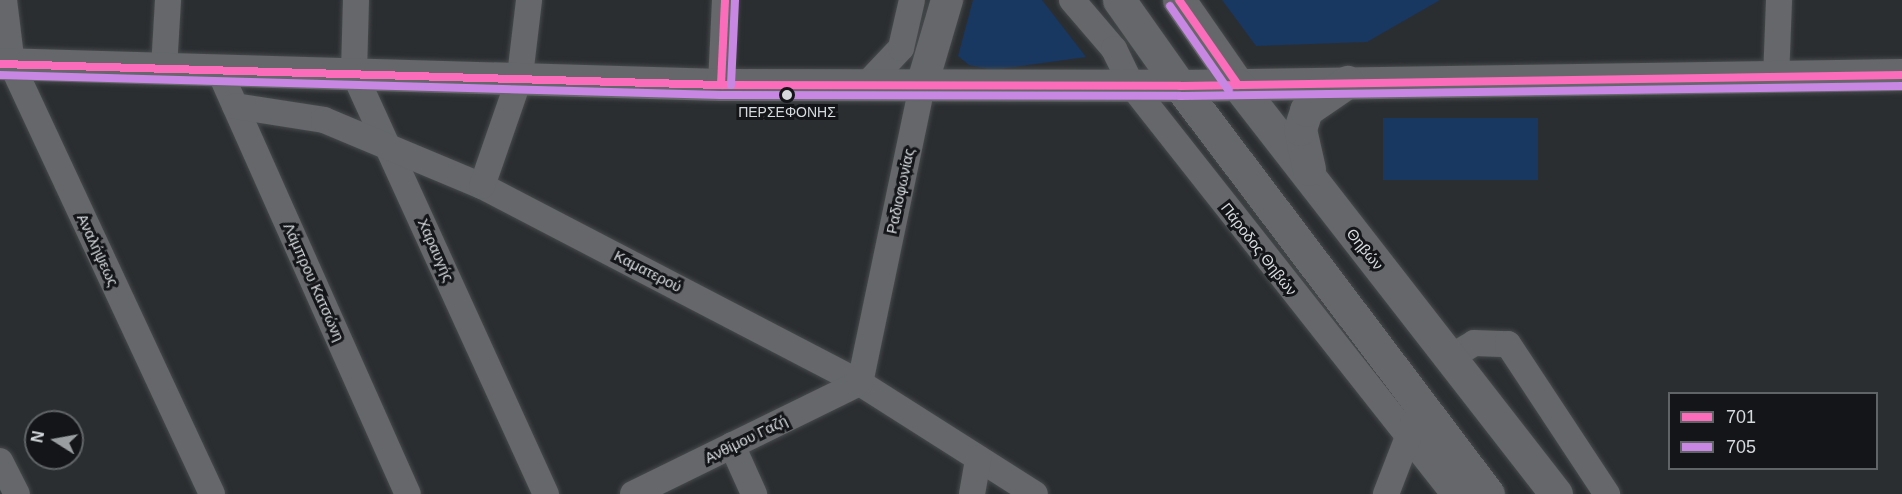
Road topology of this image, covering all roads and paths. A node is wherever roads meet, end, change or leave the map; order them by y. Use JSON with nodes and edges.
{"nodes":[{"id":1,"x":4,"y":0,"type":"edge"},
{"id":2,"x":168,"y":0,"type":"edge"},
{"id":3,"x":356,"y":0,"type":"edge"},
{"id":4,"x":529,"y":0,"type":"edge"},
{"id":5,"x":725,"y":0,"type":"edge"},
{"id":6,"x":912,"y":0,"type":"edge"},
{"id":7,"x":947,"y":0,"type":"edge"},
{"id":8,"x":1072,"y":0,"type":"edge"},
{"id":9,"x":1119,"y":0,"type":"edge"},
{"id":10,"x":1179,"y":0,"type":"edge"},
{"id":11,"x":1779,"y":0,"type":"edge"},
{"id":12,"x":6,"y":65,"type":"edge"},
{"id":13,"x":164,"y":68,"type":"junction"},
{"id":14,"x":219,"y":70,"type":"junction"},
{"id":15,"x":354,"y":73,"type":"junction"},
{"id":16,"x":1902,"y":75,"type":"edge"},
{"id":17,"x":520,"y":76,"type":"junction"},
{"id":18,"x":1776,"y":79,"type":"junction"},
{"id":19,"x":1347,"y":82,"type":"junction"},
{"id":20,"x":721,"y":85,"type":"junction"},
{"id":21,"x":866,"y":85,"type":"junction"},
{"id":22,"x":1238,"y":85,"type":"junction"},
{"id":23,"x":922,"y":86,"type":"junction"},
{"id":24,"x":1132,"y":86,"type":"junction"},
{"id":25,"x":1179,"y":86,"type":"junction"},
{"id":26,"x":236,"y":106,"type":"junction"},
{"id":27,"x":390,"y":149,"type":"junction"},
{"id":28,"x":1314,"y":185,"type":"junction"},
{"id":29,"x":482,"y":186,"type":"junction"},
{"id":30,"x":1451,"y":357,"type":"junction"},
{"id":31,"x":860,"y":383,"type":"junction"},
{"id":32,"x":1423,"y":405,"type":"junction"},
{"id":33,"x":1407,"y":436,"type":"junction"},
{"id":34,"x":732,"y":445,"type":"junction"},
{"id":35,"x":978,"y":459,"type":"junction"},
{"id":36,"x":0,"y":460,"type":"edge"},
{"id":37,"x":17,"y":494,"type":"edge"},
{"id":38,"x":212,"y":494,"type":"edge"},
{"id":39,"x":408,"y":494,"type":"edge"},
{"id":40,"x":546,"y":494,"type":"edge"},
{"id":41,"x":633,"y":494,"type":"edge"},
{"id":42,"x":754,"y":494,"type":"edge"},
{"id":43,"x":972,"y":494,"type":"edge"},
{"id":44,"x":1035,"y":494,"type":"edge"},
{"id":45,"x":1386,"y":494,"type":"edge"},
{"id":46,"x":1454,"y":494,"type":"edge"},
{"id":47,"x":1488,"y":494,"type":"edge"},
{"id":48,"x":1556,"y":494,"type":"edge"},
{"id":49,"x":1607,"y":494,"type":"edge"}],
"edges":[{"from":1,"to":12,"type":"street","name":"Αναλήψεως"},
{"from":2,"to":13,"type":"street"},
{"from":3,"to":15,"type":"street","name":"Χαραυγής"},
{"from":4,"to":17,"type":"street"},
{"from":5,"to":20,"type":"street"},
{"from":6,"to":21,"type":"street"},
{"from":7,"to":23,"type":"street","name":"Ραδιοφωνίας"},
{"from":8,"to":24,"type":"street","name":"Πάροδος Θηβών"},
{"from":9,"to":25,"type":"main road"},
{"from":10,"to":22,"type":"main road","name":"Θηβών"},
{"from":11,"to":18,"type":"street"},
{"from":12,"to":13,"type":"street"},
{"from":12,"to":38,"type":"street","name":"Αναλήψεως"},
{"from":13,"to":14,"type":"street"},
{"from":14,"to":15,"type":"street"},
{"from":14,"to":26,"type":"street","name":"Λάμπρου Κατσώνη"},
{"from":15,"to":17,"type":"street"},
{"from":15,"to":27,"type":"street","name":"Χαραυγής"},
{"from":16,"to":18,"type":"street"},
{"from":17,"to":20,"type":"street"},
{"from":17,"to":29,"type":"street"},
{"from":18,"to":19,"type":"street"},
{"from":19,"to":22,"type":"street"},
{"from":19,"to":28,"type":"main road"},
{"from":20,"to":21,"type":"street"},
{"from":21,"to":23,"type":"street"},
{"from":22,"to":25,"type":"street"},
{"from":22,"to":28,"type":"main road","name":"Θηβών"},
{"from":23,"to":24,"type":"street"},
{"from":23,"to":31,"type":"street","name":"Ραδιοφωνίας"},
{"from":24,"to":25,"type":"street"},
{"from":24,"to":33,"type":"street","name":"Πάροδος Θηβών"},
{"from":25,"to":32,"type":"main road"},
{"from":26,"to":27,"type":"street","name":"Καματερού"},
{"from":26,"to":39,"type":"street","name":"Λάμπρου Κατσώνη"},
{"from":27,"to":29,"type":"street","name":"Καματερού"},
{"from":27,"to":40,"type":"street","name":"Χαραυγής"},
{"from":28,"to":30,"type":"main road","name":"Θηβών"},
{"from":29,"to":31,"type":"street","name":"Καματερού"},
{"from":30,"to":48,"type":"main road","name":"Θηβών"},
{"from":30,"to":49,"type":"street"},
{"from":31,"to":34,"type":"street","name":"Ανθίμου Γαζή"},
{"from":31,"to":35,"type":"street","name":"Καματερού"},
{"from":32,"to":33,"type":"street"},
{"from":32,"to":47,"type":"main road"},
{"from":33,"to":45,"type":"street"},
{"from":33,"to":46,"type":"street","name":"Πάροδος Θηβών"},
{"from":34,"to":41,"type":"street","name":"Ανθίμου Γαζή"},
{"from":34,"to":42,"type":"street"},
{"from":35,"to":43,"type":"street"},
{"from":35,"to":44,"type":"street","name":"Καματερού"},
{"from":36,"to":37,"type":"street"}]}
